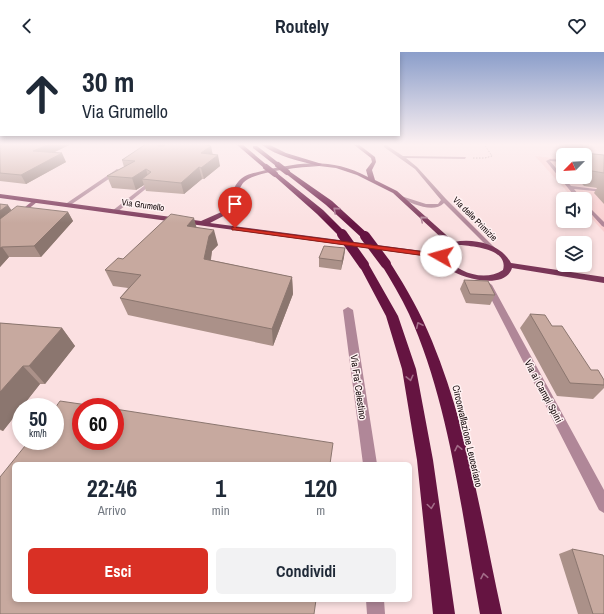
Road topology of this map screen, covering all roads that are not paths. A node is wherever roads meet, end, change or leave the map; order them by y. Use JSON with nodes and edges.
{"nodes":[{"id":1,"x":270,"y":170,"type":"edge"},
{"id":2,"x":275,"y":170,"type":"edge"},
{"id":3,"x":285,"y":170,"type":"edge"},
{"id":4,"x":343,"y":170,"type":"edge"},
{"id":5,"x":369,"y":170,"type":"edge"},
{"id":6,"x":418,"y":170,"type":"edge"},
{"id":7,"x":117,"y":171,"type":"edge"},
{"id":8,"x":372,"y":180,"type":"junction"},
{"id":9,"x":151,"y":183,"type":"edge"},
{"id":10,"x":567,"y":184,"type":"edge"},
{"id":11,"x":570,"y":187,"type":"junction"},
{"id":12,"x":604,"y":191,"type":"edge"},
{"id":13,"x":574,"y":192,"type":"edge"},
{"id":14,"x":0,"y":196,"type":"edge"},
{"id":15,"x":401,"y":197,"type":"junction"},
{"id":16,"x":444,"y":200,"type":"junction"},
{"id":17,"x":35,"y":201,"type":"junction"},
{"id":18,"x":67,"y":205,"type":"junction"},
{"id":19,"x":114,"y":212,"type":"junction"},
{"id":20,"x":592,"y":212,"type":"edge"},
{"id":21,"x":201,"y":224,"type":"junction"},
{"id":22,"x":604,"y":225,"type":"edge"},
{"id":23,"x":0,"y":230,"type":"edge"},
{"id":24,"x":452,"y":244,"type":"junction"},
{"id":25,"x":494,"y":250,"type":"junction"},
{"id":26,"x":384,"y":256,"type":"junction"},
{"id":27,"x":441,"y":256,"type":"junction"},
{"id":28,"x":508,"y":265,"type":"junction"},
{"id":29,"x":484,"y":278,"type":"junction"},
{"id":30,"x":604,"y":280,"type":"edge"},
{"id":31,"x":348,"y":310,"type":"dead end"},
{"id":32,"x":370,"y":462,"type":"edge"},
{"id":33,"x":604,"y":504,"type":"edge"},
{"id":34,"x":375,"y":602,"type":"edge"},
{"id":35,"x":376,"y":614,"type":"edge"},
{"id":36,"x":444,"y":614,"type":"edge"},
{"id":37,"x":491,"y":614,"type":"edge"}],
"edges":[{"from":1,"to":36,"type":"highway","one_way":true,"bridge":true},
{"from":2,"to":21,"type":"main road"},
{"from":26,"to":3,"type":"highway","name":"Circonvallazione Leuceriano","one_way":true,"bridge":true},
{"from":4,"to":8,"type":"main road"},
{"from":5,"to":8,"type":"main road"},
{"from":6,"to":16,"type":"lane","name":"Via delle Primizie"},
{"from":7,"to":18,"type":"street"},
{"from":8,"to":15,"type":"main road"},
{"from":9,"to":19,"type":"lane","name":"Via Grumello"},
{"from":10,"to":11,"type":"lane"},
{"from":11,"to":12,"type":"lane"},
{"from":11,"to":13,"type":"lane"},
{"from":14,"to":17,"type":"main road","name":"Via Grumello"},
{"from":15,"to":16,"type":"lane","name":"Via delle Primizie"},
{"from":24,"to":15,"type":"main road","one_way":true},
{"from":16,"to":25,"type":"lane","name":"Via delle Primizie"},
{"from":17,"to":18,"type":"main road","name":"Via Grumello"},
{"from":17,"to":23,"type":"street"},
{"from":18,"to":19,"type":"main road","name":"Via Grumello"},
{"from":19,"to":21,"type":"main road","name":"Via Grumello"},
{"from":20,"to":22,"type":"lane"},
{"from":21,"to":26,"type":"main road","name":"Via Grumello"},
{"from":24,"to":25,"type":"main road"},
{"from":24,"to":27,"type":"main road"},
{"from":25,"to":28,"type":"main road"},
{"from":26,"to":27,"type":"main road","name":"Via Grumello"},
{"from":37,"to":26,"type":"highway","name":"Circonvallazione Leuceriano","one_way":true},
{"from":27,"to":29,"type":"main road"},
{"from":28,"to":29,"type":"main road"},
{"from":28,"to":30,"type":"main road"},
{"from":29,"to":33,"type":"street","name":"Via ai Campi Spini"},
{"from":31,"to":32,"type":"street","name":"Via Fra' Celestino"},
{"from":34,"to":35,"type":"street"}]}
